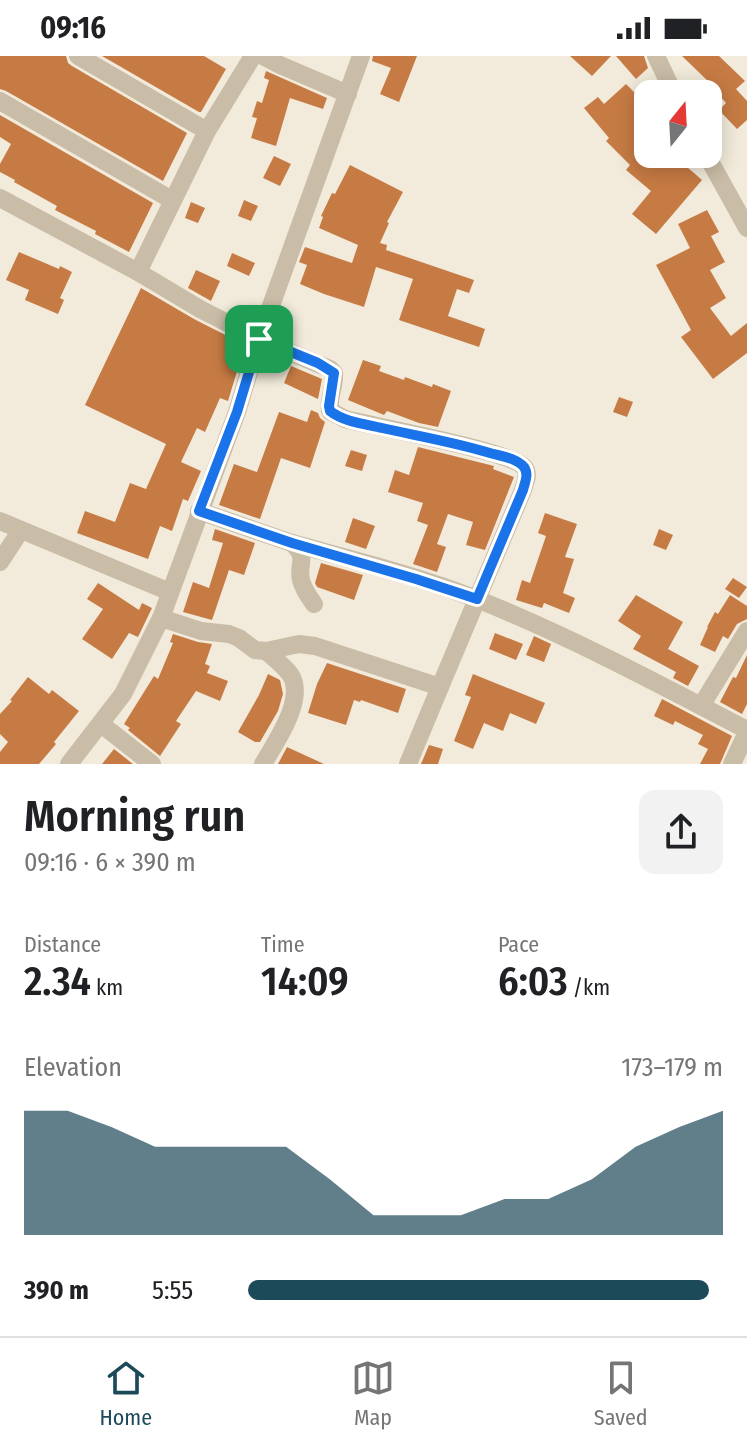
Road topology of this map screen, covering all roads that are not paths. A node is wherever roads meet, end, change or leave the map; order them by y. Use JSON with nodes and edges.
{"nodes":[{"id":1,"x":78,"y":56,"type":"edge"},
{"id":2,"x":361,"y":56,"type":"edge"},
{"id":3,"x":656,"y":56,"type":"edge"},
{"id":4,"x":249,"y":58,"type":"edge"},
{"id":5,"x":667,"y":80,"type":"edge"},
{"id":6,"x":348,"y":94,"type":"junction"},
{"id":7,"x":0,"y":101,"type":"edge"},
{"id":8,"x":207,"y":131,"type":"junction"},
{"id":9,"x":714,"y":168,"type":"edge"},
{"id":10,"x":0,"y":198,"type":"edge"},
{"id":11,"x":172,"y":200,"type":"junction"},
{"id":12,"x":747,"y":228,"type":"edge"},
{"id":13,"x":138,"y":272,"type":"junction"},
{"id":14,"x":259,"y":339,"type":"junction"},
{"id":15,"x":199,"y":511,"type":"junction"},
{"id":16,"x":0,"y":521,"type":"edge"},
{"id":17,"x":21,"y":530,"type":"junction"},
{"id":18,"x":292,"y":543,"type":"junction"},
{"id":19,"x":0,"y":562,"type":"edge"},
{"id":20,"x":170,"y":592,"type":"junction"},
{"id":21,"x":477,"y":599,"type":"junction"},
{"id":22,"x":314,"y":604,"type":"dead end"},
{"id":23,"x":161,"y":618,"type":"junction"},
{"id":24,"x":747,"y":631,"type":"edge"},
{"id":25,"x":266,"y":651,"type":"junction"},
{"id":26,"x":440,"y":687,"type":"junction"},
{"id":27,"x":701,"y":706,"type":"junction"},
{"id":28,"x":101,"y":724,"type":"junction"},
{"id":29,"x":747,"y":731,"type":"edge"},
{"id":30,"x":69,"y":764,"type":"edge"},
{"id":31,"x":152,"y":764,"type":"edge"},
{"id":32,"x":263,"y":764,"type":"edge"},
{"id":33,"x":408,"y":764,"type":"edge"},
{"id":34,"x":732,"y":764,"type":"edge"}],
"edges":[{"from":1,"to":8,"type":"street"},
{"from":2,"to":6,"type":"street"},
{"from":3,"to":5,"type":"street"},
{"from":4,"to":6,"type":"street"},
{"from":4,"to":8,"type":"street"},
{"from":6,"to":14,"type":"street"},
{"from":7,"to":11,"type":"street"},
{"from":8,"to":11,"type":"street"},
{"from":9,"to":12,"type":"street"},
{"from":10,"to":13,"type":"street"},
{"from":11,"to":13,"type":"street"},
{"from":13,"to":14,"type":"street"},
{"from":14,"to":15,"type":"street"},
{"from":14,"to":21,"type":"street"},
{"from":15,"to":18,"type":"street"},
{"from":15,"to":20,"type":"street"},
{"from":16,"to":17,"type":"street"},
{"from":17,"to":19,"type":"street"},
{"from":17,"to":20,"type":"street"},
{"from":18,"to":21,"type":"street"},
{"from":18,"to":22,"type":"street"},
{"from":20,"to":23,"type":"street"},
{"from":21,"to":26,"type":"street"},
{"from":21,"to":27,"type":"street"},
{"from":23,"to":25,"type":"street"},
{"from":23,"to":28,"type":"street"},
{"from":24,"to":27,"type":"street"},
{"from":25,"to":26,"type":"street"},
{"from":25,"to":32,"type":"street"},
{"from":26,"to":33,"type":"street"},
{"from":27,"to":29,"type":"street"},
{"from":28,"to":30,"type":"street"},
{"from":28,"to":31,"type":"street"},
{"from":29,"to":34,"type":"street"}]}
